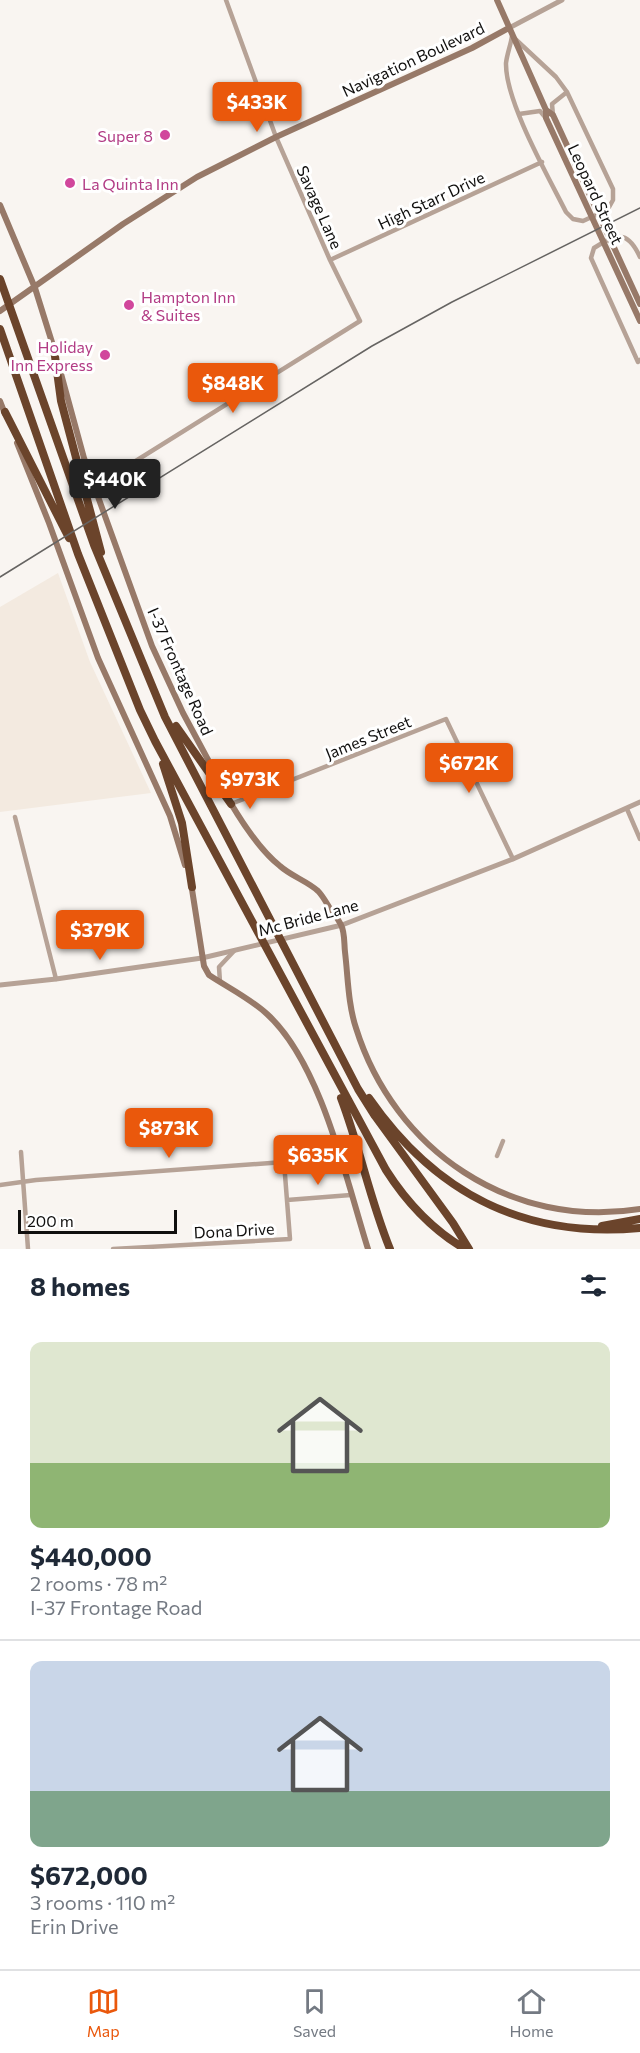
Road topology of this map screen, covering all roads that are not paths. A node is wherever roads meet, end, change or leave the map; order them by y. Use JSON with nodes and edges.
{"nodes":[{"id":1,"x":226,"y":0,"type":"edge"},
{"id":2,"x":497,"y":0,"type":"edge"},
{"id":3,"x":562,"y":0,"type":"edge"},
{"id":4,"x":509,"y":28,"type":"junction"},
{"id":5,"x":512,"y":36,"type":"junction"},
{"id":6,"x":567,"y":93,"type":"junction"},
{"id":7,"x":519,"y":114,"type":"junction"},
{"id":8,"x":549,"y":116,"type":"junction"},
{"id":9,"x":276,"y":137,"type":"junction"},
{"id":10,"x":542,"y":162,"type":"junction"},
{"id":11,"x":0,"y":205,"type":"edge"},
{"id":12,"x":640,"y":257,"type":"edge"},
{"id":13,"x":615,"y":258,"type":"junction"},
{"id":14,"x":330,"y":260,"type":"junction"},
{"id":15,"x":0,"y":281,"type":"edge"},
{"id":16,"x":34,"y":288,"type":"junction"},
{"id":17,"x":640,"y":304,"type":"edge"},
{"id":18,"x":0,"y":311,"type":"edge"},
{"id":19,"x":640,"y":321,"type":"edge"},
{"id":20,"x":1,"y":333,"type":"edge"},
{"id":21,"x":54,"y":349,"type":"junction"},
{"id":22,"x":640,"y":360,"type":"edge"},
{"id":23,"x":0,"y":401,"type":"edge"},
{"id":24,"x":5,"y":412,"type":"junction"},
{"id":25,"x":94,"y":487,"type":"junction"},
{"id":26,"x":83,"y":503,"type":"junction"},
{"id":27,"x":60,"y":512,"type":"junction"},
{"id":28,"x":137,"y":653,"type":"junction"},
{"id":29,"x":155,"y":741,"type":"junction"},
{"id":30,"x":640,"y":802,"type":"edge"},
{"id":31,"x":231,"y":804,"type":"junction"},
{"id":32,"x":627,"y":809,"type":"junction"},
{"id":33,"x":15,"y":817,"type":"dead end"},
{"id":34,"x":640,"y":839,"type":"edge"},
{"id":35,"x":513,"y":859,"type":"junction"},
{"id":36,"x":192,"y":887,"type":"junction"},
{"id":37,"x":342,"y":925,"type":"junction"},
{"id":38,"x":234,"y":951,"type":"junction"},
{"id":39,"x":202,"y":958,"type":"junction"},
{"id":40,"x":56,"y":979,"type":"junction"},
{"id":41,"x":220,"y":982,"type":"junction"},
{"id":42,"x":0,"y":985,"type":"edge"},
{"id":43,"x":344,"y":1064,"type":"junction"},
{"id":44,"x":331,"y":1070,"type":"junction"},
{"id":45,"x":503,"y":1142,"type":"dead end"},
{"id":46,"x":21,"y":1152,"type":"dead end"},
{"id":47,"x":497,"y":1156,"type":"dead end"},
{"id":48,"x":24,"y":1182,"type":"junction"},
{"id":49,"x":0,"y":1185,"type":"edge"},
{"id":50,"x":351,"y":1195,"type":"junction"},
{"id":51,"x":287,"y":1200,"type":"junction"},
{"id":52,"x":640,"y":1209,"type":"edge"},
{"id":53,"x":640,"y":1219,"type":"edge"},
{"id":54,"x":640,"y":1228,"type":"edge"},
{"id":55,"x":590,"y":1229,"type":"junction"},
{"id":56,"x":28,"y":1249,"type":"edge"},
{"id":57,"x":112,"y":1249,"type":"edge"},
{"id":58,"x":368,"y":1249,"type":"edge"},
{"id":59,"x":390,"y":1249,"type":"edge"},
{"id":60,"x":467,"y":1249,"type":"edge"}],
"edges":[{"from":1,"to":9,"type":"street","name":"Savage Lane"},
{"from":2,"to":4,"type":"main road","name":"Leopard Street"},
{"from":3,"to":4,"type":"street","name":"Navigation Boulevard"},
{"from":4,"to":5,"type":"main road","name":"Leopard Street"},
{"from":4,"to":9,"type":"main road","name":"Navigation Boulevard"},
{"from":5,"to":6,"type":"street"},
{"from":5,"to":7,"type":"street"},
{"from":5,"to":8,"type":"main road","name":"Leopard Street"},
{"from":6,"to":8,"type":"street"},
{"from":6,"to":10,"type":"street"},
{"from":7,"to":8,"type":"street"},
{"from":7,"to":10,"type":"street"},
{"from":8,"to":13,"type":"main road","name":"Leopard Street"},
{"from":9,"to":14,"type":"street","name":"Savage Lane"},
{"from":9,"to":16,"type":"main road","name":"Navigation Boulevard"},
{"from":10,"to":14,"type":"street","name":"High Starr Drive"},
{"from":11,"to":16,"type":"main road","name":"I-37 Frontage Road"},
{"from":12,"to":22,"type":"street"},
{"from":13,"to":17,"type":"main road","name":"Leopard Street"},
{"from":13,"to":19,"type":"main road","name":"Leopard Street"},
{"from":14,"to":25,"type":"street","name":"Savage Lane"},
{"from":15,"to":26,"type":"highway"},
{"from":16,"to":18,"type":"main road","name":"Navigation Boulevard"},
{"from":16,"to":21,"type":"main road","name":"I-37 Frontage Road"},
{"from":20,"to":27,"type":"highway"},
{"from":21,"to":25,"type":"main road","name":"I-37 Frontage Road"},
{"from":21,"to":26,"type":"highway"},
{"from":23,"to":24,"type":"main road"},
{"from":24,"to":27,"type":"highway"},
{"from":24,"to":36,"type":"main road"},
{"from":25,"to":31,"type":"main road","name":"I-37 Frontage Road"},
{"from":26,"to":28,"type":"highway"},
{"from":27,"to":29,"type":"highway"},
{"from":28,"to":31,"type":"highway"},
{"from":28,"to":43,"type":"highway"},
{"from":29,"to":36,"type":"highway"},
{"from":29,"to":44,"type":"highway"},
{"from":30,"to":32,"type":"street","name":"Mc Bride Lane"},
{"from":31,"to":35,"type":"street","name":"James Street"},
{"from":31,"to":37,"type":"main road","name":"I-37 Frontage Road"},
{"from":32,"to":34,"type":"street"},
{"from":32,"to":35,"type":"street","name":"Mc Bride Lane"},
{"from":33,"to":40,"type":"street"},
{"from":35,"to":37,"type":"street","name":"Mc Bride Lane"},
{"from":36,"to":39,"type":"main road"},
{"from":37,"to":38,"type":"street","name":"Mc Bride Lane"},
{"from":37,"to":52,"type":"main road","name":"I-37 Frontage Road"},
{"from":38,"to":39,"type":"street","name":"Mc Bride Lane"},
{"from":38,"to":41,"type":"street"},
{"from":39,"to":40,"type":"street","name":"Mc Bride Lane"},
{"from":39,"to":41,"type":"main road"},
{"from":40,"to":42,"type":"street","name":"Mc Bride Lane"},
{"from":41,"to":50,"type":"main road"},
{"from":43,"to":55,"type":"highway"},
{"from":43,"to":60,"type":"highway"},
{"from":44,"to":59,"type":"highway"},
{"from":44,"to":60,"type":"highway"},
{"from":45,"to":47,"type":"street"},
{"from":46,"to":48,"type":"street"},
{"from":48,"to":49,"type":"street"},
{"from":48,"to":51,"type":"street"},
{"from":48,"to":56,"type":"street"},
{"from":50,"to":51,"type":"street","name":"Dona Drive"},
{"from":50,"to":58,"type":"main road"},
{"from":51,"to":57,"type":"street","name":"Dona Drive"},
{"from":53,"to":55,"type":"highway"},
{"from":54,"to":55,"type":"highway"}]}
